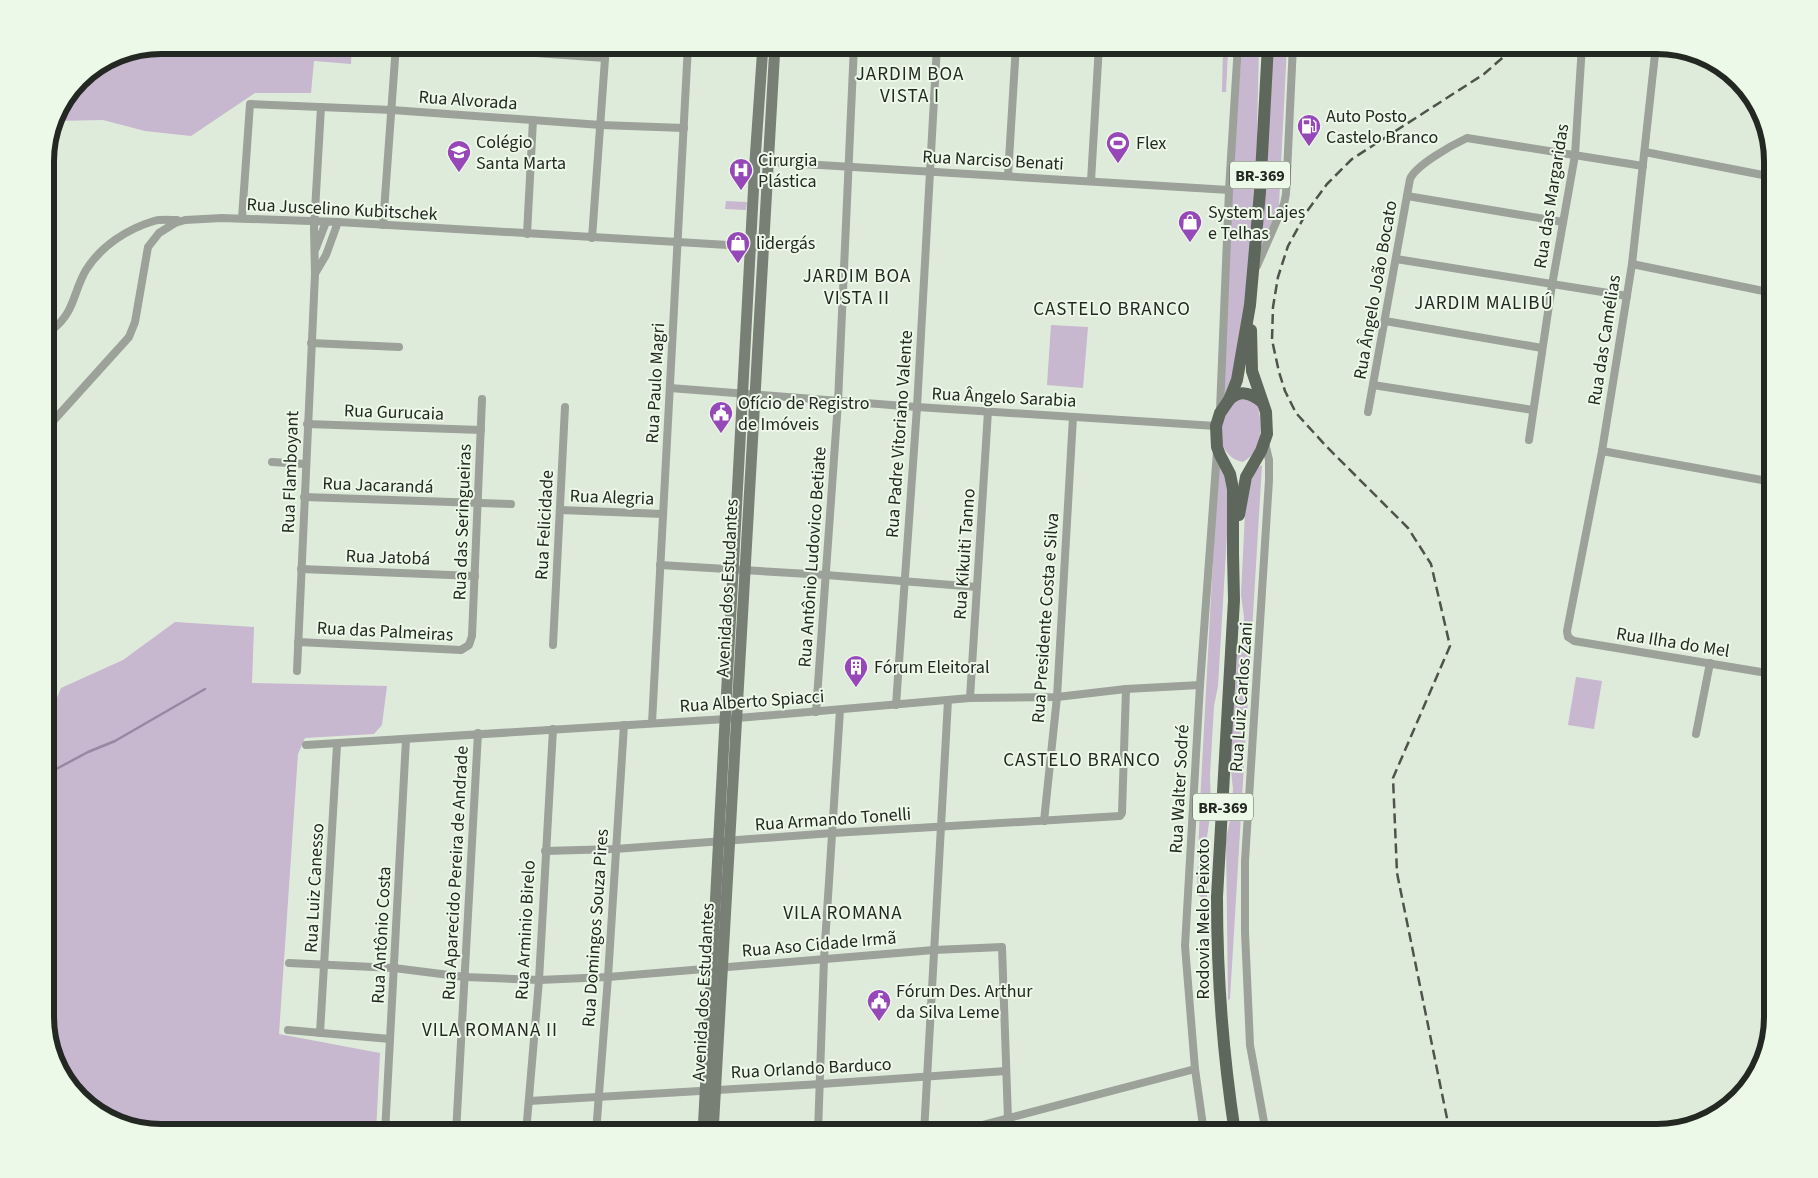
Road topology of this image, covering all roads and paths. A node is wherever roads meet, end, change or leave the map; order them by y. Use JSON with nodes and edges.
{"nodes":[{"id":1,"x":395,"y":54,"type":"edge"},
{"id":2,"x":549,"y":54,"type":"edge"},
{"id":3,"x":605,"y":54,"type":"edge"},
{"id":4,"x":688,"y":54,"type":"edge"},
{"id":5,"x":763,"y":54,"type":"edge"},
{"id":6,"x":774,"y":54,"type":"edge"},
{"id":7,"x":854,"y":54,"type":"edge"},
{"id":8,"x":937,"y":54,"type":"edge"},
{"id":9,"x":1015,"y":54,"type":"edge"},
{"id":10,"x":1098,"y":54,"type":"edge"},
{"id":11,"x":1237,"y":54,"type":"edge"},
{"id":12,"x":1268,"y":54,"type":"edge"},
{"id":13,"x":1293,"y":54,"type":"edge"},
{"id":14,"x":1581,"y":54,"type":"edge"},
{"id":15,"x":1655,"y":54,"type":"edge"},
{"id":16,"x":605,"y":58,"type":"junction"},
{"id":17,"x":321,"y":107,"type":"junction"},
{"id":18,"x":392,"y":110,"type":"junction"},
{"id":19,"x":533,"y":120,"type":"junction"},
{"id":20,"x":601,"y":125,"type":"junction"},
{"id":21,"x":684,"y":128,"type":"junction"},
{"id":22,"x":1645,"y":152,"type":"junction"},
{"id":23,"x":1575,"y":155,"type":"junction"},
{"id":24,"x":761,"y":161,"type":"junction"},
{"id":25,"x":1644,"y":166,"type":"junction"},
{"id":26,"x":849,"y":168,"type":"junction"},
{"id":27,"x":930,"y":172,"type":"junction"},
{"id":28,"x":1764,"y":175,"type":"edge"},
{"id":29,"x":1008,"y":176,"type":"junction"},
{"id":30,"x":1091,"y":181,"type":"junction"},
{"id":31,"x":1229,"y":190,"type":"junction"},
{"id":32,"x":1407,"y":196,"type":"junction"},
{"id":33,"x":242,"y":218,"type":"junction"},
{"id":34,"x":185,"y":220,"type":"junction"},
{"id":35,"x":315,"y":222,"type":"junction"},
{"id":36,"x":326,"y":222,"type":"junction"},
{"id":37,"x":338,"y":222,"type":"junction"},
{"id":38,"x":1563,"y":222,"type":"junction"},
{"id":39,"x":383,"y":225,"type":"junction"},
{"id":40,"x":527,"y":234,"type":"junction"},
{"id":41,"x":592,"y":238,"type":"junction"},
{"id":42,"x":678,"y":243,"type":"junction"},
{"id":43,"x":756,"y":247,"type":"junction"},
{"id":44,"x":315,"y":252,"type":"junction"},
{"id":45,"x":1396,"y":259,"type":"junction"},
{"id":46,"x":1632,"y":264,"type":"junction"},
{"id":47,"x":315,"y":274,"type":"junction"},
{"id":48,"x":1252,"y":277,"type":"junction"},
{"id":49,"x":1552,"y":285,"type":"junction"},
{"id":50,"x":1764,"y":291,"type":"edge"},
{"id":51,"x":1626,"y":296,"type":"junction"},
{"id":52,"x":1250,"y":305,"type":"junction"},
{"id":53,"x":1385,"y":320,"type":"junction"},
{"id":54,"x":54,"y":328,"type":"edge"},
{"id":55,"x":311,"y":343,"type":"junction"},
{"id":56,"x":399,"y":347,"type":"dead end"},
{"id":57,"x":1542,"y":348,"type":"junction"},
{"id":58,"x":1373,"y":385,"type":"junction"},
{"id":59,"x":670,"y":388,"type":"junction"},
{"id":60,"x":749,"y":394,"type":"junction"},
{"id":61,"x":482,"y":399,"type":"dead end"},
{"id":62,"x":1229,"y":400,"type":"junction"},
{"id":63,"x":838,"y":402,"type":"junction"},
{"id":64,"x":1262,"y":402,"type":"junction"},
{"id":65,"x":565,"y":407,"type":"dead end"},
{"id":66,"x":916,"y":407,"type":"junction"},
{"id":67,"x":1533,"y":410,"type":"junction"},
{"id":68,"x":988,"y":411,"type":"junction"},
{"id":69,"x":1368,"y":412,"type":"dead end"},
{"id":70,"x":1220,"y":413,"type":"junction"},
{"id":71,"x":1073,"y":417,"type":"junction"},
{"id":72,"x":54,"y":420,"type":"edge"},
{"id":73,"x":307,"y":424,"type":"junction"},
{"id":74,"x":1216,"y":426,"type":"junction"},
{"id":75,"x":481,"y":430,"type":"junction"},
{"id":76,"x":1529,"y":440,"type":"dead end"},
{"id":77,"x":1265,"y":443,"type":"junction"},
{"id":78,"x":1217,"y":446,"type":"junction"},
{"id":79,"x":1602,"y":451,"type":"junction"},
{"id":80,"x":1223,"y":459,"type":"junction"},
{"id":81,"x":272,"y":462,"type":"dead end"},
{"id":82,"x":1254,"y":463,"type":"junction"},
{"id":83,"x":306,"y":464,"type":"junction"},
{"id":84,"x":1764,"y":480,"type":"edge"},
{"id":85,"x":304,"y":497,"type":"junction"},
{"id":86,"x":478,"y":503,"type":"junction"},
{"id":87,"x":511,"y":504,"type":"dead end"},
{"id":88,"x":560,"y":510,"type":"junction"},
{"id":89,"x":663,"y":514,"type":"junction"},
{"id":90,"x":1234,"y":554,"type":"junction"},
{"id":91,"x":660,"y":565,"type":"junction"},
{"id":92,"x":301,"y":569,"type":"junction"},
{"id":93,"x":740,"y":570,"type":"junction"},
{"id":94,"x":826,"y":575,"type":"junction"},
{"id":95,"x":475,"y":576,"type":"junction"},
{"id":96,"x":905,"y":581,"type":"junction"},
{"id":97,"x":977,"y":587,"type":"junction"},
{"id":98,"x":1568,"y":637,"type":"joint"},
{"id":99,"x":298,"y":642,"type":"junction"},
{"id":100,"x":553,"y":644,"type":"dead end"},
{"id":101,"x":469,"y":645,"type":"joint"},
{"id":102,"x":1710,"y":663,"type":"junction"},
{"id":103,"x":296,"y":672,"type":"dead end"},
{"id":104,"x":1764,"y":672,"type":"edge"},
{"id":105,"x":1200,"y":685,"type":"junction"},
{"id":106,"x":1126,"y":689,"type":"junction"},
{"id":107,"x":1057,"y":696,"type":"junction"},
{"id":108,"x":970,"y":698,"type":"junction"},
{"id":109,"x":948,"y":700,"type":"junction"},
{"id":110,"x":896,"y":705,"type":"junction"},
{"id":111,"x":840,"y":710,"type":"junction"},
{"id":112,"x":816,"y":712,"type":"junction"},
{"id":113,"x":732,"y":718,"type":"junction"},
{"id":114,"x":652,"y":723,"type":"junction"},
{"id":115,"x":624,"y":725,"type":"junction"},
{"id":116,"x":553,"y":729,"type":"junction"},
{"id":117,"x":478,"y":734,"type":"junction"},
{"id":118,"x":1696,"y":734,"type":"dead end"},
{"id":119,"x":406,"y":740,"type":"junction"},
{"id":120,"x":337,"y":745,"type":"junction"},
{"id":121,"x":306,"y":746,"type":"dead end"},
{"id":122,"x":1044,"y":821,"type":"junction"},
{"id":123,"x":942,"y":826,"type":"junction"},
{"id":124,"x":833,"y":833,"type":"junction"},
{"id":125,"x":724,"y":842,"type":"junction"},
{"id":126,"x":615,"y":849,"type":"junction"},
{"id":127,"x":545,"y":851,"type":"junction"},
{"id":128,"x":934,"y":950,"type":"junction"},
{"id":129,"x":824,"y":959,"type":"junction"},
{"id":130,"x":289,"y":963,"type":"dead end"},
{"id":131,"x":324,"y":964,"type":"junction"},
{"id":132,"x":394,"y":968,"type":"junction"},
{"id":133,"x":717,"y":968,"type":"junction"},
{"id":134,"x":465,"y":977,"type":"junction"},
{"id":135,"x":608,"y":977,"type":"junction"},
{"id":136,"x":539,"y":980,"type":"junction"},
{"id":137,"x":288,"y":1030,"type":"dead end"},
{"id":138,"x":320,"y":1033,"type":"junction"},
{"id":139,"x":390,"y":1039,"type":"junction"},
{"id":140,"x":1195,"y":1069,"type":"junction"},
{"id":141,"x":1006,"y":1071,"type":"junction"},
{"id":142,"x":926,"y":1076,"type":"junction"},
{"id":143,"x":821,"y":1084,"type":"junction"},
{"id":144,"x":711,"y":1089,"type":"junction"},
{"id":145,"x":598,"y":1097,"type":"junction"},
{"id":146,"x":529,"y":1101,"type":"junction"},
{"id":147,"x":1008,"y":1119,"type":"junction"},
{"id":148,"x":385,"y":1124,"type":"edge"},
{"id":149,"x":457,"y":1124,"type":"edge"},
{"id":150,"x":527,"y":1124,"type":"edge"},
{"id":151,"x":596,"y":1124,"type":"edge"},
{"id":152,"x":705,"y":1124,"type":"edge"},
{"id":153,"x":713,"y":1124,"type":"edge"},
{"id":154,"x":819,"y":1124,"type":"edge"},
{"id":155,"x":924,"y":1124,"type":"edge"},
{"id":156,"x":988,"y":1124,"type":"edge"},
{"id":157,"x":1203,"y":1124,"type":"edge"},
{"id":158,"x":1234,"y":1124,"type":"edge"},
{"id":159,"x":1264,"y":1124,"type":"edge"}],
"edges":[{"from":1,"to":18,"type":"street"},
{"from":2,"to":16,"type":"street"},
{"from":3,"to":16,"type":"street"},
{"from":4,"to":21,"type":"street","name":"Rua Paulo Magri"},
{"from":5,"to":24,"type":"street","name":"Avenida dos Estudantes"},
{"from":6,"to":24,"type":"street","name":"Avenida dos Estudantes"},
{"from":7,"to":26,"type":"street","name":"Rua Antônio Ludovico Betiate"},
{"from":8,"to":27,"type":"street","name":"Rua Padre Vitoriano Valente"},
{"from":9,"to":29,"type":"street"},
{"from":10,"to":30,"type":"street"},
{"from":11,"to":31,"type":"street"},
{"from":12,"to":48,"type":"main road","name":"Rodovia Melo Peixoto","number":"BR-369"},
{"from":13,"to":48,"type":"street"},
{"from":14,"to":23,"type":"street","name":"Rua das Margaridas"},
{"from":15,"to":22,"type":"street","name":"Rua das Camélias"},
{"from":16,"to":20,"type":"street"},
{"from":17,"to":18,"type":"street","name":"Rua Alvorada"},
{"from":17,"to":33,"type":"street","name":"Rua Alvorada"},
{"from":17,"to":35,"type":"street","name":"Rua Flamboyant"},
{"from":18,"to":19,"type":"street","name":"Rua Alvorada"},
{"from":18,"to":39,"type":"street"},
{"from":19,"to":20,"type":"street","name":"Rua Alvorada"},
{"from":19,"to":40,"type":"street"},
{"from":20,"to":21,"type":"street","name":"Rua Alvorada"},
{"from":20,"to":41,"type":"street"},
{"from":21,"to":42,"type":"street","name":"Rua Paulo Magri"},
{"from":22,"to":25,"type":"street","name":"Rua das Camélias"},
{"from":22,"to":28,"type":"street"},
{"from":23,"to":25,"type":"street"},
{"from":23,"to":32,"type":"street","name":"Rua Ângelo João Bocato"},
{"from":23,"to":38,"type":"street","name":"Rua das Margaridas"},
{"from":24,"to":26,"type":"street","name":"Rua Narciso Benati"},
{"from":24,"to":43,"type":"street","name":"Avenida dos Estudantes"},
{"from":25,"to":46,"type":"street","name":"Rua das Camélias"},
{"from":26,"to":27,"type":"street","name":"Rua Narciso Benati"},
{"from":26,"to":63,"type":"street","name":"Rua Antônio Ludovico Betiate"},
{"from":27,"to":29,"type":"street","name":"Rua Narciso Benati"},
{"from":27,"to":66,"type":"street","name":"Rua Padre Vitoriano Valente"},
{"from":29,"to":30,"type":"street","name":"Rua Narciso Benati"},
{"from":30,"to":31,"type":"street","name":"Rua Narciso Benati"},
{"from":31,"to":70,"type":"street"},
{"from":32,"to":38,"type":"street"},
{"from":32,"to":45,"type":"street","name":"Rua Ângelo João Bocato"},
{"from":33,"to":34,"type":"street","name":"Rua Juscelino Kubitschek"},
{"from":33,"to":35,"type":"street","name":"Rua Juscelino Kubitschek"},
{"from":34,"to":54,"type":"street"},
{"from":34,"to":72,"type":"street","name":"Rua Juscelino Kubitschek"},
{"from":35,"to":36,"type":"street","name":"Rua Juscelino Kubitschek"},
{"from":35,"to":44,"type":"street","name":"Rua Flamboyant"},
{"from":36,"to":37,"type":"street","name":"Rua Juscelino Kubitschek"},
{"from":36,"to":44,"type":"street"},
{"from":37,"to":39,"type":"street","name":"Rua Juscelino Kubitschek"},
{"from":37,"to":47,"type":"street"},
{"from":38,"to":49,"type":"street","name":"Rua das Margaridas"},
{"from":39,"to":40,"type":"street","name":"Rua Juscelino Kubitschek"},
{"from":40,"to":41,"type":"street","name":"Rua Juscelino Kubitschek"},
{"from":41,"to":42,"type":"street","name":"Rua Juscelino Kubitschek"},
{"from":42,"to":43,"type":"street","name":"Rua Juscelino Kubitschek"},
{"from":42,"to":59,"type":"street","name":"Rua Paulo Magri"},
{"from":43,"to":60,"type":"street","name":"Avenida dos Estudantes"},
{"from":44,"to":47,"type":"street","name":"Rua Flamboyant"},
{"from":45,"to":49,"type":"street"},
{"from":45,"to":53,"type":"street","name":"Rua Ângelo João Bocato"},
{"from":46,"to":50,"type":"street"},
{"from":46,"to":51,"type":"street","name":"Rua das Camélias"},
{"from":47,"to":55,"type":"street","name":"Rua Flamboyant"},
{"from":48,"to":52,"type":"main road","name":"Rodovia Melo Peixoto","number":"BR-369"},
{"from":49,"to":51,"type":"street"},
{"from":49,"to":57,"type":"street","name":"Rua das Margaridas"},
{"from":51,"to":79,"type":"street","name":"Rua das Camélias"},
{"from":52,"to":62,"type":"main road","name":"Rodovia Melo Peixoto","number":"BR-369"},
{"from":52,"to":64,"type":"main road","name":"Rodovia Melo Peixoto","number":"BR-369"},
{"from":53,"to":57,"type":"street"},
{"from":53,"to":58,"type":"street","name":"Rua Ângelo João Bocato"},
{"from":55,"to":56,"type":"street"},
{"from":55,"to":73,"type":"street","name":"Rua Flamboyant"},
{"from":57,"to":67,"type":"street","name":"Rua das Margaridas"},
{"from":58,"to":67,"type":"street"},
{"from":58,"to":69,"type":"street","name":"Rua Ângelo João Bocato"},
{"from":59,"to":60,"type":"street","name":"Rua Ângelo Sarabia"},
{"from":59,"to":89,"type":"street","name":"Rua Paulo Magri"},
{"from":60,"to":63,"type":"street","name":"Rua Ângelo Sarabia"},
{"from":60,"to":93,"type":"street","name":"Avenida dos Estudantes"},
{"from":61,"to":75,"type":"street","name":"Rua das Seringueiras"},
{"from":62,"to":64,"type":"main road"},
{"from":62,"to":70,"type":"main road","name":"Rodovia Melo Peixoto","number":"BR-369"},
{"from":63,"to":66,"type":"street","name":"Rua Ângelo Sarabia"},
{"from":63,"to":94,"type":"street","name":"Rua Antônio Ludovico Betiate"},
{"from":64,"to":77,"type":"main road","name":"Rodovia Melo Peixoto","number":"BR-369"},
{"from":65,"to":88,"type":"street","name":"Rua Felicidade"},
{"from":66,"to":68,"type":"street","name":"Rua Ângelo Sarabia"},
{"from":66,"to":96,"type":"street","name":"Rua Padre Vitoriano Valente"},
{"from":67,"to":76,"type":"street","name":"Rua das Margaridas"},
{"from":68,"to":71,"type":"street","name":"Rua Ângelo Sarabia"},
{"from":68,"to":97,"type":"street","name":"Rua Kikuiti Tanno"},
{"from":70,"to":74,"type":"main road","name":"Rodovia Melo Peixoto","number":"BR-369"},
{"from":71,"to":74,"type":"street","name":"Rua Ângelo Sarabia"},
{"from":71,"to":107,"type":"street","name":"Rua Presidente Costa e Silva"},
{"from":73,"to":75,"type":"street","name":"Rua Gurucaia"},
{"from":73,"to":83,"type":"street","name":"Rua Flamboyant"},
{"from":74,"to":78,"type":"main road","name":"Rodovia Melo Peixoto","number":"BR-369"},
{"from":75,"to":86,"type":"street","name":"Rua das Seringueiras"},
{"from":77,"to":82,"type":"main road","name":"Rodovia Melo Peixoto","number":"BR-369"},
{"from":77,"to":159,"type":"street","name":"Rua Luiz Carlos Zani"},
{"from":78,"to":80,"type":"main road","name":"Rodovia Melo Peixoto","number":"BR-369"},
{"from":78,"to":105,"type":"street","name":"Rua Walter Sodré"},
{"from":79,"to":84,"type":"street"},
{"from":79,"to":98,"type":"street","name":"Rua das Camélias"},
{"from":80,"to":82,"type":"main road"},
{"from":80,"to":90,"type":"main road","name":"Rodovia Melo Peixoto","number":"BR-369"},
{"from":81,"to":83,"type":"street"},
{"from":82,"to":90,"type":"main road","name":"Rodovia Melo Peixoto","number":"BR-369"},
{"from":83,"to":85,"type":"street","name":"Rua Flamboyant"},
{"from":85,"to":86,"type":"street","name":"Rua Jacarandá"},
{"from":85,"to":92,"type":"street","name":"Rua Flamboyant"},
{"from":86,"to":87,"type":"street","name":"Rua Jacarandá"},
{"from":86,"to":95,"type":"street","name":"Rua das Seringueiras"},
{"from":88,"to":89,"type":"street","name":"Rua Alegria"},
{"from":88,"to":100,"type":"street","name":"Rua Felicidade"},
{"from":89,"to":91,"type":"street","name":"Rua Paulo Magri"},
{"from":90,"to":158,"type":"main road","name":"Rodovia Melo Peixoto","number":"BR-369"},
{"from":91,"to":93,"type":"street"},
{"from":91,"to":114,"type":"street","name":"Rua Paulo Magri"},
{"from":92,"to":95,"type":"street","name":"Rua Jatobá"},
{"from":92,"to":99,"type":"street","name":"Rua Flamboyant"},
{"from":93,"to":94,"type":"street"},
{"from":93,"to":113,"type":"street","name":"Avenida dos Estudantes"},
{"from":94,"to":96,"type":"street"},
{"from":94,"to":112,"type":"street","name":"Rua Antônio Ludovico Betiate"},
{"from":95,"to":101,"type":"street","name":"Rua das Seringueiras"},
{"from":96,"to":97,"type":"street"},
{"from":96,"to":110,"type":"street","name":"Rua Padre Vitoriano Valente"},
{"from":97,"to":108,"type":"street","name":"Rua Kikuiti Tanno"},
{"from":98,"to":102,"type":"street","name":"Rua Ilha do Mel"},
{"from":99,"to":101,"type":"street","name":"Rua das Palmeiras"},
{"from":99,"to":103,"type":"street","name":"Rua Flamboyant"},
{"from":102,"to":104,"type":"street","name":"Rua Ilha do Mel"},
{"from":102,"to":118,"type":"street"},
{"from":105,"to":106,"type":"street","name":"Rua Alberto Spiacci"},
{"from":105,"to":140,"type":"street","name":"Rua Walter Sodré"},
{"from":106,"to":107,"type":"street","name":"Rua Alberto Spiacci"},
{"from":106,"to":122,"type":"street","name":"Rua Armando Tonelli"},
{"from":107,"to":108,"type":"street","name":"Rua Alberto Spiacci"},
{"from":107,"to":122,"type":"street","name":"Rua Presidente Costa e Silva"},
{"from":108,"to":109,"type":"street","name":"Rua Alberto Spiacci"},
{"from":109,"to":110,"type":"street","name":"Rua Alberto Spiacci"},
{"from":109,"to":123,"type":"street"},
{"from":110,"to":111,"type":"street","name":"Rua Alberto Spiacci"},
{"from":111,"to":112,"type":"street","name":"Rua Alberto Spiacci"},
{"from":111,"to":124,"type":"street"},
{"from":112,"to":113,"type":"street","name":"Rua Alberto Spiacci"},
{"from":113,"to":114,"type":"street","name":"Rua Alberto Spiacci"},
{"from":113,"to":125,"type":"street","name":"Avenida dos Estudantes"},
{"from":114,"to":115,"type":"street","name":"Rua Alberto Spiacci"},
{"from":115,"to":116,"type":"street","name":"Rua Alberto Spiacci"},
{"from":115,"to":126,"type":"street","name":"Rua Domingos Souza Pires"},
{"from":116,"to":117,"type":"street","name":"Rua Alberto Spiacci"},
{"from":116,"to":127,"type":"street","name":"Rua Arminio Birelo"},
{"from":117,"to":119,"type":"street","name":"Rua Alberto Spiacci"},
{"from":117,"to":134,"type":"street","name":"Rua Aparecido Pereira de Andrade"},
{"from":119,"to":120,"type":"street","name":"Rua Alberto Spiacci"},
{"from":119,"to":132,"type":"street","name":"Rua Antônio Costa"},
{"from":120,"to":121,"type":"street","name":"Rua Alberto Spiacci"},
{"from":120,"to":131,"type":"street","name":"Rua Luiz Canesso"},
{"from":122,"to":123,"type":"street","name":"Rua Armando Tonelli"},
{"from":123,"to":124,"type":"street","name":"Rua Armando Tonelli"},
{"from":123,"to":128,"type":"street"},
{"from":124,"to":125,"type":"street","name":"Rua Armando Tonelli"},
{"from":124,"to":129,"type":"street"},
{"from":125,"to":126,"type":"street","name":"Rua Armando Tonelli"},
{"from":125,"to":133,"type":"street","name":"Avenida dos Estudantes"},
{"from":126,"to":127,"type":"street","name":"Rua Armando Tonelli"},
{"from":126,"to":135,"type":"street","name":"Rua Domingos Souza Pires"},
{"from":127,"to":136,"type":"street","name":"Rua Arminio Birelo"},
{"from":128,"to":129,"type":"street","name":"Rua Aso Cidade Irmã"},
{"from":128,"to":141,"type":"street","name":"Rua Aso Cidade Irmã"},
{"from":128,"to":142,"type":"street"},
{"from":129,"to":133,"type":"street","name":"Rua Aso Cidade Irmã"},
{"from":129,"to":143,"type":"street"},
{"from":130,"to":131,"type":"street"},
{"from":131,"to":132,"type":"street"},
{"from":131,"to":138,"type":"street","name":"Rua Luiz Canesso"},
{"from":132,"to":134,"type":"street"},
{"from":132,"to":139,"type":"street","name":"Rua Antônio Costa"},
{"from":133,"to":135,"type":"street","name":"Rua Aso Cidade Irmã"},
{"from":133,"to":144,"type":"street","name":"Avenida dos Estudantes"},
{"from":134,"to":136,"type":"street"},
{"from":134,"to":149,"type":"street","name":"Rua Aparecido Pereira de Andrade"},
{"from":135,"to":136,"type":"street","name":"Rua Aso Cidade Irmã"},
{"from":135,"to":145,"type":"street","name":"Rua Domingos Souza Pires"},
{"from":136,"to":146,"type":"street","name":"Rua Arminio Birelo"},
{"from":137,"to":138,"type":"street"},
{"from":138,"to":139,"type":"street"},
{"from":139,"to":148,"type":"street","name":"Rua Antônio Costa"},
{"from":140,"to":147,"type":"street"},
{"from":140,"to":157,"type":"street","name":"Rua Walter Sodré"},
{"from":141,"to":142,"type":"street","name":"Rua Orlando Barduco"},
{"from":141,"to":147,"type":"street"},
{"from":142,"to":143,"type":"street","name":"Rua Orlando Barduco"},
{"from":142,"to":155,"type":"street"},
{"from":143,"to":144,"type":"street","name":"Rua Orlando Barduco"},
{"from":143,"to":154,"type":"street"},
{"from":144,"to":145,"type":"street","name":"Rua Orlando Barduco"},
{"from":144,"to":152,"type":"street","name":"Avenida dos Estudantes"},
{"from":144,"to":153,"type":"street","name":"Avenida dos Estudantes"},
{"from":145,"to":146,"type":"street","name":"Rua Orlando Barduco"},
{"from":145,"to":151,"type":"street","name":"Rua Domingos Souza Pires"},
{"from":146,"to":150,"type":"street","name":"Rua Arminio Birelo"},
{"from":147,"to":156,"type":"street"}]}
